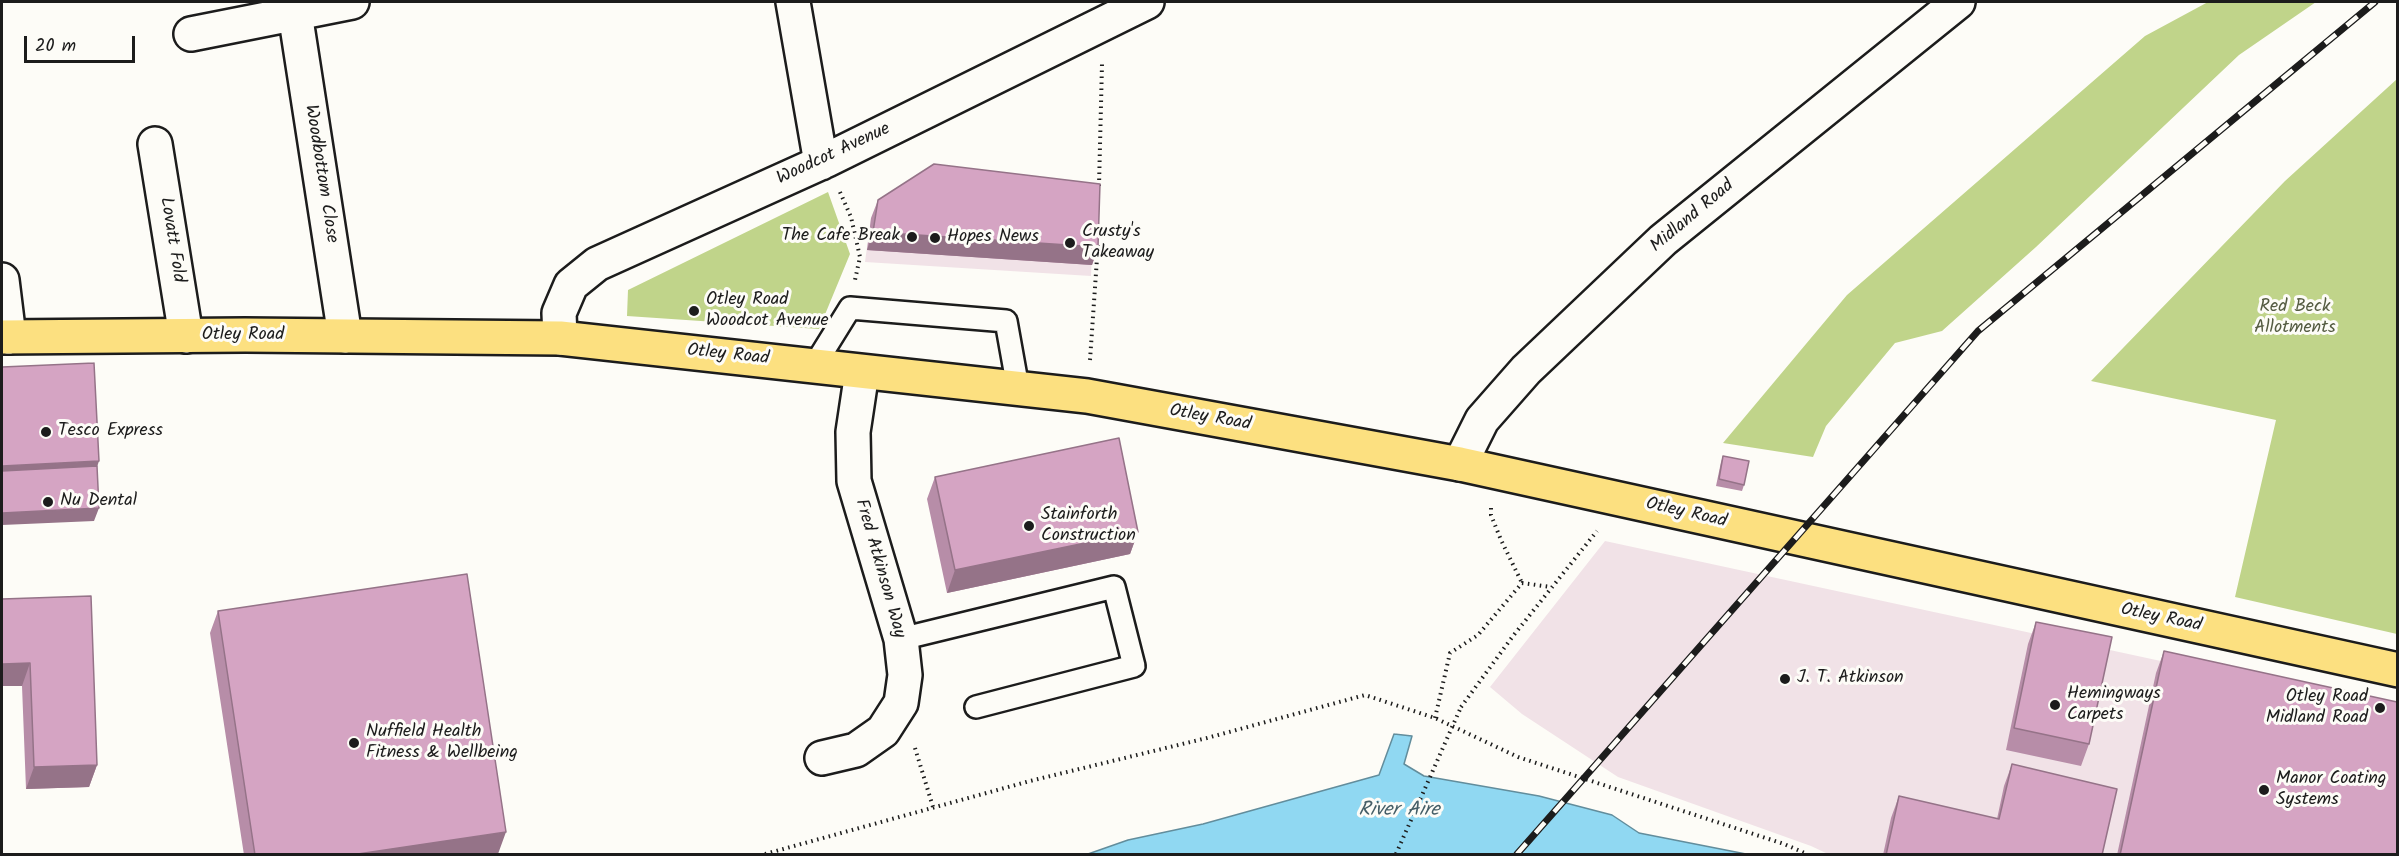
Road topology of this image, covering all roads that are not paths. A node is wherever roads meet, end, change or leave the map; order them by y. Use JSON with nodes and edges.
{"nodes":[{"id":1,"x":352,"y":2,"type":"edge"},
{"id":2,"x":793,"y":2,"type":"edge"},
{"id":3,"x":1959,"y":2,"type":"edge"},
{"id":4,"x":1124,"y":10,"type":"edge"},
{"id":5,"x":295,"y":13,"type":"junction"},
{"id":6,"x":190,"y":34,"type":"dead end"},
{"id":7,"x":155,"y":144,"type":"dead end"},
{"id":8,"x":824,"y":161,"type":"junction"},
{"id":9,"x":2,"y":280,"type":"edge"},
{"id":10,"x":186,"y":336,"type":"junction"},
{"id":11,"x":345,"y":336,"type":"junction"},
{"id":12,"x":5,"y":337,"type":"edge"},
{"id":13,"x":560,"y":338,"type":"junction"},
{"id":14,"x":814,"y":366,"type":"junction"},
{"id":15,"x":862,"y":372,"type":"junction"},
{"id":16,"x":1018,"y":388,"type":"junction"},
{"id":17,"x":1460,"y":464,"type":"junction"},
{"id":18,"x":901,"y":639,"type":"junction"},
{"id":19,"x":2397,"y":670,"type":"edge"},
{"id":20,"x":976,"y":707,"type":"dead end"},
{"id":21,"x":822,"y":758,"type":"dead end"}],
"edges":[{"from":1,"to":5,"type":"street"},
{"from":2,"to":8,"type":"street"},
{"from":3,"to":17,"type":"street","name":"Midland Road"},
{"from":4,"to":8,"type":"street","name":"Woodcot Avenue"},
{"from":5,"to":6,"type":"street"},
{"from":5,"to":11,"type":"street","name":"Woodbottom Close"},
{"from":7,"to":10,"type":"street","name":"Lovatt Fold"},
{"from":8,"to":13,"type":"street","name":"Woodcot Avenue"},
{"from":9,"to":12,"type":"street"},
{"from":10,"to":11,"type":"main road","name":"Otley Road"},
{"from":10,"to":12,"type":"main road","name":"Otley Road"},
{"from":11,"to":13,"type":"main road","name":"Otley Road"},
{"from":13,"to":14,"type":"main road","name":"Otley Road"},
{"from":14,"to":15,"type":"main road","name":"Otley Road"},
{"from":14,"to":16,"type":"lane"},
{"from":15,"to":16,"type":"main road","name":"Otley Road"},
{"from":15,"to":18,"type":"street","name":"Fred Atkinson Way"},
{"from":16,"to":17,"type":"main road","name":"Otley Road"},
{"from":17,"to":19,"type":"main road","name":"Otley Road"},
{"from":18,"to":20,"type":"lane"},
{"from":18,"to":21,"type":"street","name":"Fred Atkinson Way"}]}
